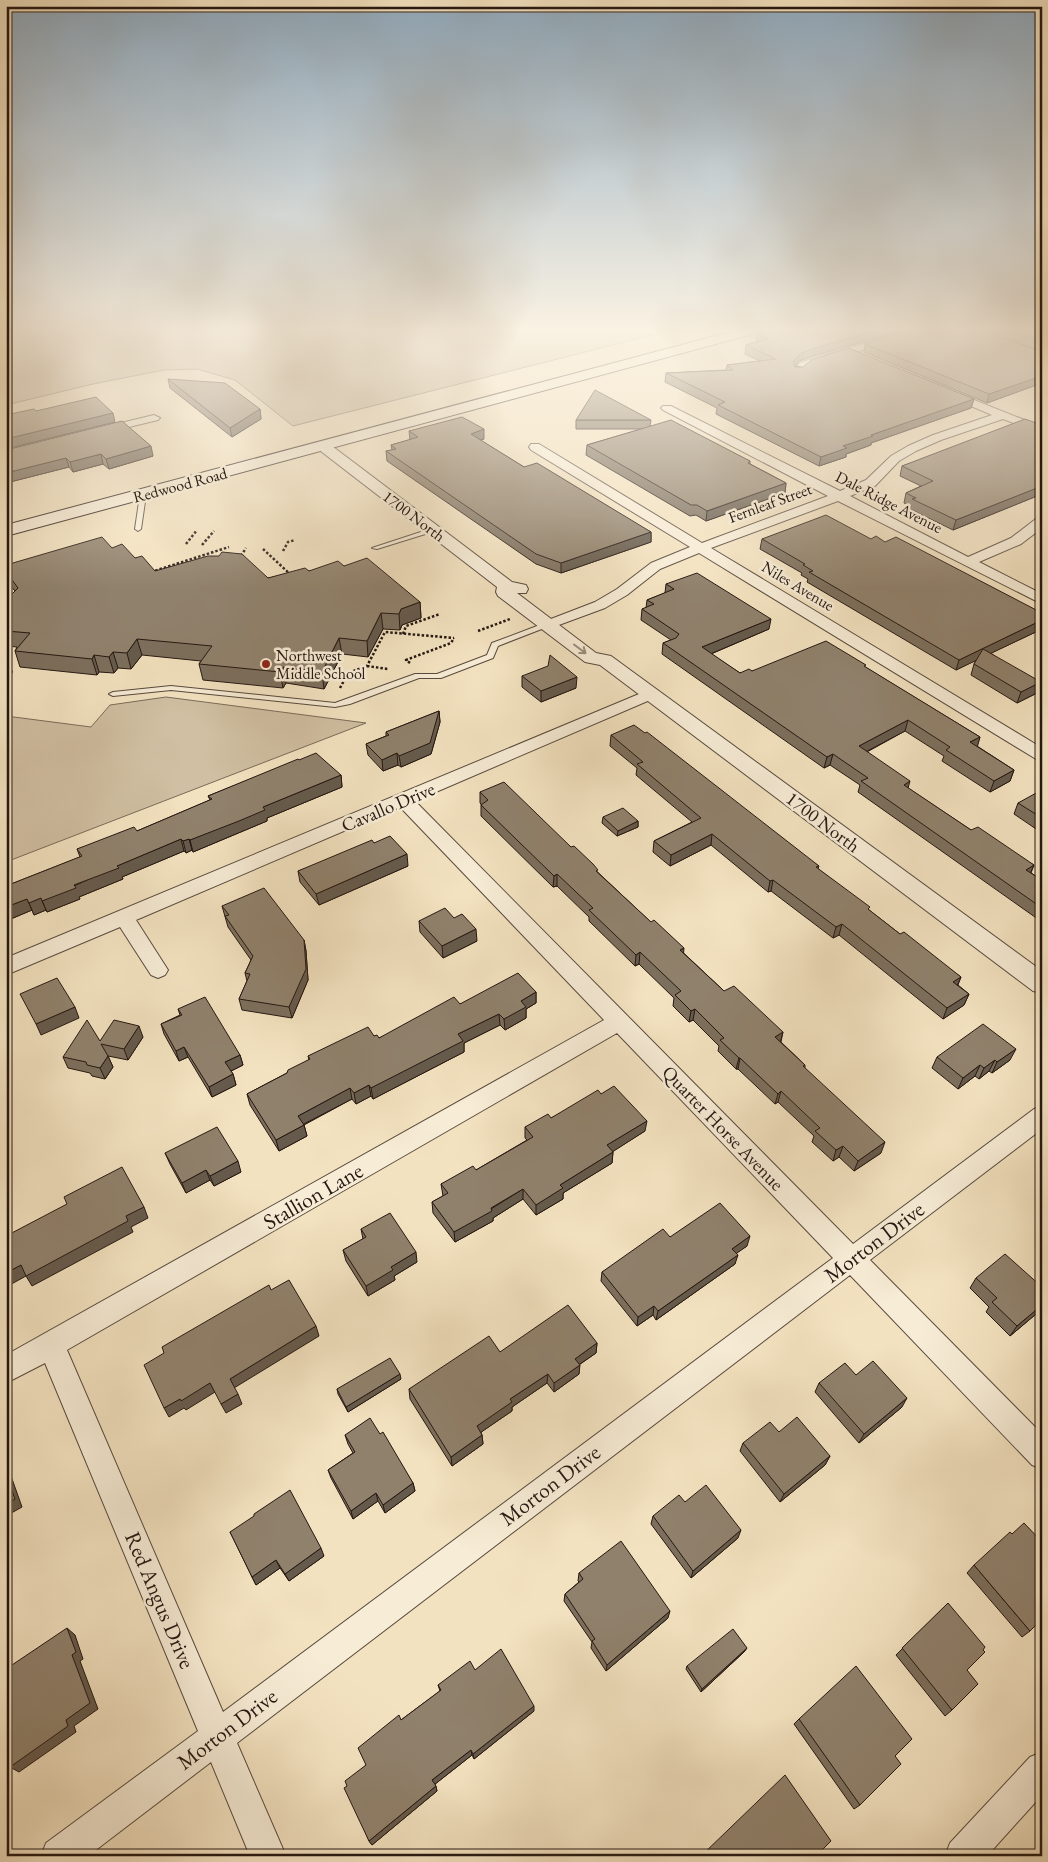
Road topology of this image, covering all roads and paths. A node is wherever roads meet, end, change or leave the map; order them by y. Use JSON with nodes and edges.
{"nodes":[{"id":1,"x":437,"y":415,"type":"edge"},
{"id":2,"x":681,"y":415,"type":"edge"},
{"id":3,"x":1003,"y":415,"type":"joint"},
{"id":4,"x":154,"y":418,"type":"dead end"},
{"id":5,"x":1042,"y":431,"type":"edge"},
{"id":6,"x":90,"y":434,"type":"edge"},
{"id":7,"x":322,"y":446,"type":"junction"},
{"id":8,"x":535,"y":447,"type":"dead end"},
{"id":9,"x":143,"y":495,"type":"junction"},
{"id":10,"x":840,"y":496,"type":"junction"},
{"id":11,"x":1042,"y":521,"type":"edge"},
{"id":12,"x":138,"y":529,"type":"dead end"},
{"id":13,"x":198,"y":530,"type":"dead end"},
{"id":14,"x":433,"y":530,"type":"junction"},
{"id":15,"x":6,"y":531,"type":"edge"},
{"id":16,"x":214,"y":531,"type":"dead end"},
{"id":17,"x":295,"y":540,"type":"dead end"},
{"id":18,"x":186,"y":544,"type":"dead end"},
{"id":19,"x":202,"y":545,"type":"dead end"},
{"id":20,"x":229,"y":547,"type":"dead end"},
{"id":21,"x":246,"y":548,"type":"dead end"},
{"id":22,"x":376,"y":548,"type":"dead end"},
{"id":23,"x":700,"y":548,"type":"junction"},
{"id":24,"x":263,"y":550,"type":"dead end"},
{"id":25,"x":283,"y":551,"type":"dead end"},
{"id":26,"x":237,"y":562,"type":"edge"},
{"id":27,"x":968,"y":562,"type":"junction"},
{"id":28,"x":154,"y":571,"type":"junction"},
{"id":29,"x":147,"y":573,"type":"edge"},
{"id":30,"x":160,"y":577,"type":"edge"},
{"id":31,"x":294,"y":577,"type":"edge"},
{"id":32,"x":1042,"y":600,"type":"edge"},
{"id":33,"x":440,"y":614,"type":"dead end"},
{"id":34,"x":511,"y":619,"type":"dead end"},
{"id":35,"x":555,"y":623,"type":"junction"},
{"id":36,"x":478,"y":631,"type":"dead end"},
{"id":37,"x":403,"y":634,"type":"junction"},
{"id":38,"x":454,"y":638,"type":"dead end"},
{"id":39,"x":6,"y":671,"type":"edge"},
{"id":40,"x":12,"y":672,"type":"dead end"},
{"id":41,"x":340,"y":690,"type":"dead end"},
{"id":42,"x":113,"y":694,"type":"dead end"},
{"id":43,"x":651,"y":694,"type":"junction"},
{"id":44,"x":1042,"y":755,"type":"edge"},
{"id":45,"x":404,"y":800,"type":"junction"},
{"id":46,"x":125,"y":918,"type":"junction"},
{"id":47,"x":6,"y":968,"type":"edge"},
{"id":48,"x":158,"y":970,"type":"dead end"},
{"id":49,"x":1042,"y":984,"type":"edge"},
{"id":50,"x":620,"y":1021,"type":"junction"},
{"id":51,"x":1042,"y":1116,"type":"edge"},
{"id":52,"x":851,"y":1259,"type":"junction"},
{"id":53,"x":51,"y":1345,"type":"junction"},
{"id":54,"x":6,"y":1370,"type":"edge"},
{"id":55,"x":1042,"y":1455,"type":"edge"},
{"id":56,"x":217,"y":1737,"type":"junction"},
{"id":57,"x":1042,"y":1769,"type":"edge"},
{"id":58,"x":59,"y":1856,"type":"edge"},
{"id":59,"x":268,"y":1856,"type":"edge"},
{"id":60,"x":963,"y":1856,"type":"edge"}],
"edges":[{"from":1,"to":7,"type":"main road","name":"Redwood Road"},
{"from":2,"to":10,"type":"street","name":"Dale Ridge Avenue"},
{"from":3,"to":5,"type":"street"},
{"from":3,"to":10,"type":"street","name":"Fernleaf Street"},
{"from":4,"to":6,"type":"street"},
{"from":7,"to":9,"type":"main road","name":"Redwood Road"},
{"from":7,"to":14,"type":"street","name":"1700 North"},
{"from":8,"to":23,"type":"street","name":"Niles Avenue"},
{"from":9,"to":12,"type":"lane"},
{"from":9,"to":15,"type":"main road","name":"Redwood Road"},
{"from":10,"to":23,"type":"street","name":"Fernleaf Street"},
{"from":10,"to":27,"type":"street","name":"Dale Ridge Avenue"},
{"from":11,"to":27,"type":"street"},
{"from":13,"to":18,"type":"path"},
{"from":14,"to":22,"type":"lane"},
{"from":14,"to":35,"type":"street","name":"1700 North"},
{"from":16,"to":19,"type":"path"},
{"from":17,"to":25,"type":"path"},
{"from":20,"to":28,"type":"path"},
{"from":21,"to":26,"type":"path"},
{"from":23,"to":35,"type":"street","name":"Fernleaf Street"},
{"from":23,"to":44,"type":"street","name":"Niles Avenue"},
{"from":24,"to":31,"type":"path"},
{"from":27,"to":32,"type":"street","name":"Dale Ridge Avenue"},
{"from":28,"to":29,"type":"path"},
{"from":28,"to":30,"type":"path"},
{"from":33,"to":37,"type":"path"},
{"from":34,"to":36,"type":"path"},
{"from":35,"to":42,"type":"lane"},
{"from":35,"to":43,"type":"street","name":"1700 North"},
{"from":37,"to":38,"type":"path"},
{"from":37,"to":41,"type":"path"},
{"from":39,"to":40,"type":"path"},
{"from":43,"to":45,"type":"street","name":"Cavallo Drive"},
{"from":43,"to":49,"type":"street","name":"1700 North"},
{"from":45,"to":46,"type":"street","name":"Cavallo Drive"},
{"from":45,"to":50,"type":"street","name":"Quarter Horse Avenue"},
{"from":46,"to":47,"type":"street","name":"Cavallo Drive"},
{"from":46,"to":48,"type":"street"},
{"from":50,"to":52,"type":"street","name":"Quarter Horse Avenue"},
{"from":50,"to":53,"type":"street","name":"Stallion Lane"},
{"from":51,"to":52,"type":"street","name":"Morton Drive"},
{"from":52,"to":55,"type":"street","name":"Quarter Horse Avenue"},
{"from":52,"to":56,"type":"street","name":"Morton Drive"},
{"from":53,"to":54,"type":"street","name":"Stallion Lane"},
{"from":53,"to":56,"type":"street","name":"Red Angus Drive"},
{"from":56,"to":58,"type":"street","name":"Morton Drive"},
{"from":56,"to":59,"type":"street","name":"Red Angus Drive"},
{"from":57,"to":60,"type":"street"}]}
